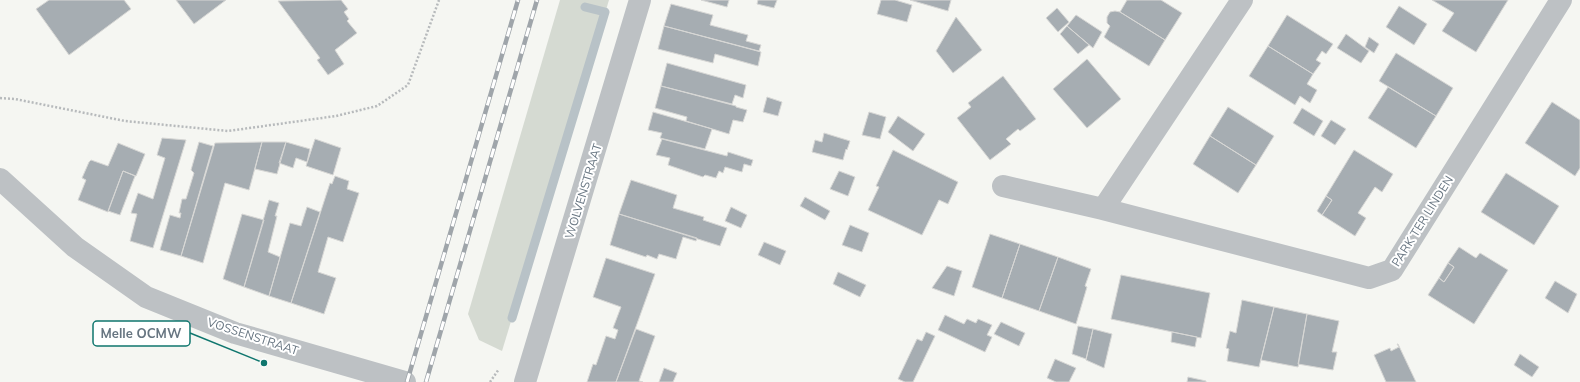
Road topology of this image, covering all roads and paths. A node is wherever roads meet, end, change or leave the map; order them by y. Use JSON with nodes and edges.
{"nodes":[{"id":1,"x":438,"y":0,"type":"edge"},
{"id":2,"x":640,"y":0,"type":"edge"},
{"id":3,"x":1242,"y":0,"type":"edge"},
{"id":4,"x":1561,"y":0,"type":"edge"},
{"id":5,"x":0,"y":98,"type":"edge"},
{"id":6,"x":0,"y":179,"type":"edge"},
{"id":7,"x":1003,"y":186,"type":"dead end"},
{"id":8,"x":1103,"y":209,"type":"junction"},
{"id":9,"x":405,"y":382,"type":"edge"},
{"id":10,"x":525,"y":382,"type":"edge"}],
"edges":[{"from":1,"to":5,"type":"path"},
{"from":2,"to":10,"type":"street","name":"WOLVENSTRAAT"},
{"from":3,"to":8,"type":"street"},
{"from":4,"to":8,"type":"street","name":"PARK TER LINDEN"},
{"from":6,"to":9,"type":"street","name":"VOSSENSTRAAT"},
{"from":7,"to":8,"type":"street","name":"PARK TER LINDEN"}]}
